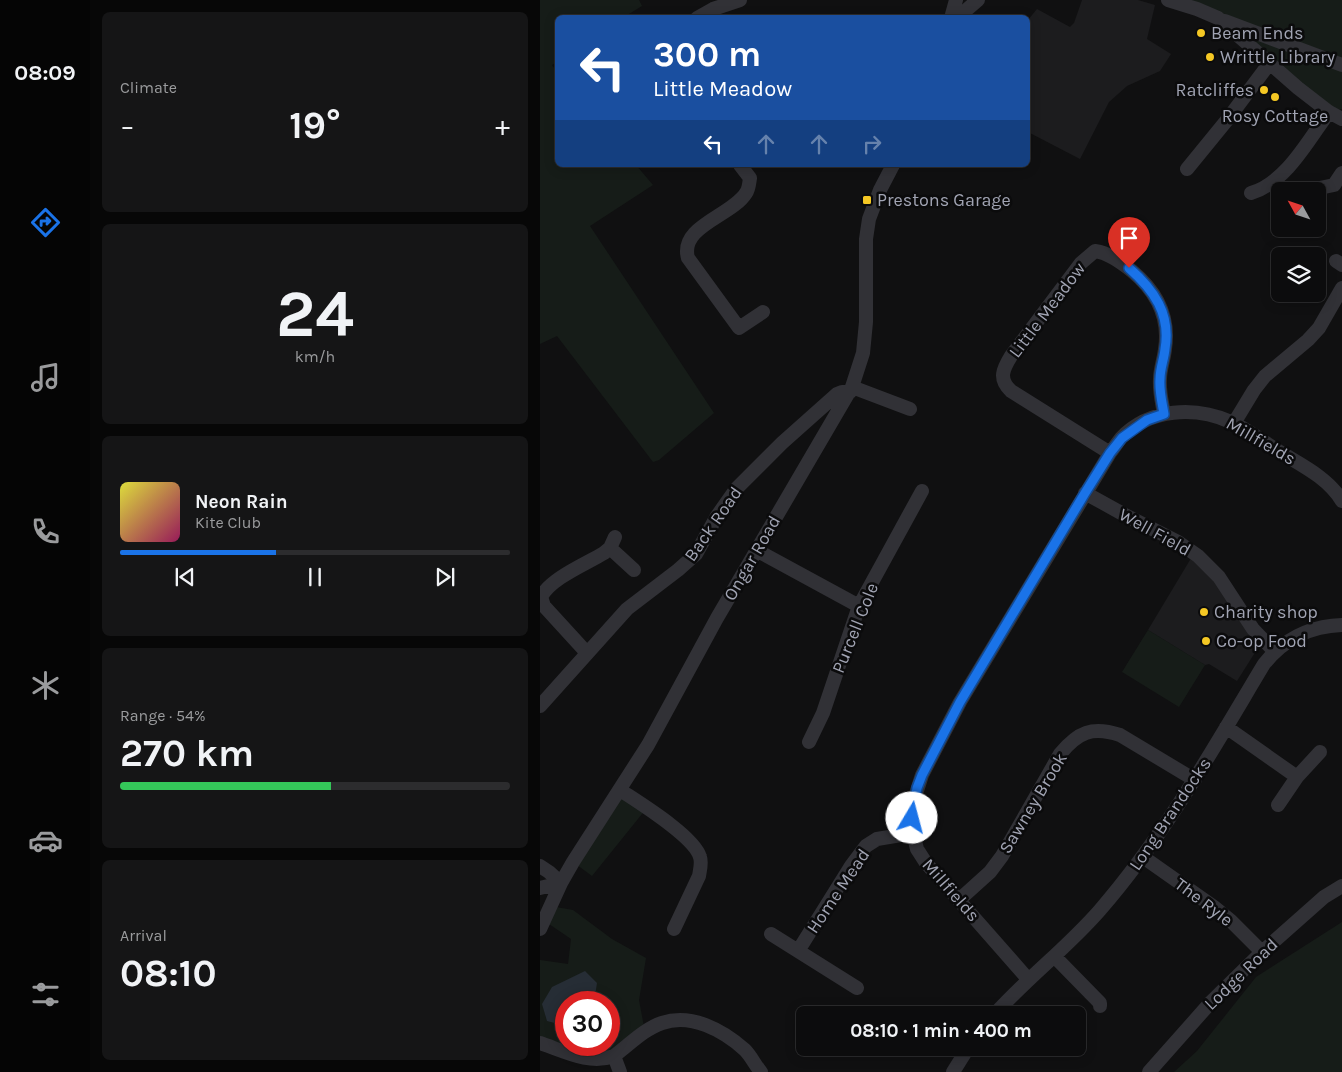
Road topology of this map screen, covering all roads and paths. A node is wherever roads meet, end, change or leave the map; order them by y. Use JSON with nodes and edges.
{"nodes":[{"id":1,"x":740,"y":0,"type":"edge"},
{"id":2,"x":956,"y":0,"type":"edge"},
{"id":3,"x":978,"y":0,"type":"edge"},
{"id":4,"x":1168,"y":0,"type":"edge"},
{"id":5,"x":1196,"y":4,"type":"edge"},
{"id":6,"x":702,"y":15,"type":"edge"},
{"id":7,"x":952,"y":15,"type":"edge"},
{"id":8,"x":961,"y":15,"type":"edge"},
{"id":9,"x":1218,"y":18,"type":"junction"},
{"id":10,"x":1269,"y":64,"type":"junction"},
{"id":11,"x":1342,"y":65,"type":"edge"},
{"id":12,"x":1329,"y":112,"type":"junction"},
{"id":13,"x":1342,"y":119,"type":"edge"},
{"id":14,"x":742,"y":167,"type":"edge"},
{"id":15,"x":892,"y":167,"type":"edge"},
{"id":16,"x":1187,"y":169,"type":"dead end"},
{"id":17,"x":1342,"y":173,"type":"edge"},
{"id":18,"x":1326,"y":187,"type":"edge"},
{"id":19,"x":1251,"y":193,"type":"dead end"},
{"id":20,"x":1342,"y":288,"type":"edge"},
{"id":21,"x":764,"y":312,"type":"dead end"},
{"id":22,"x":851,"y":390,"type":"junction"},
{"id":23,"x":910,"y":409,"type":"dead end"},
{"id":24,"x":1164,"y":414,"type":"junction"},
{"id":25,"x":1234,"y":423,"type":"junction"},
{"id":26,"x":1110,"y":453,"type":"junction"},
{"id":27,"x":922,"y":491,"type":"dead end"},
{"id":28,"x":1085,"y":493,"type":"junction"},
{"id":29,"x":1342,"y":501,"type":"edge"},
{"id":30,"x":756,"y":550,"type":"junction"},
{"id":31,"x":634,"y":570,"type":"dead end"},
{"id":32,"x":541,"y":597,"type":"edge"},
{"id":33,"x":860,"y":606,"type":"junction"},
{"id":34,"x":1342,"y":625,"type":"edge"},
{"id":35,"x":1274,"y":651,"type":"junction"},
{"id":36,"x":587,"y":653,"type":"junction"},
{"id":37,"x":541,"y":701,"type":"edge"},
{"id":38,"x":1226,"y":727,"type":"junction"},
{"id":39,"x":810,"y":742,"type":"dead end"},
{"id":40,"x":1320,"y":752,"type":"dead end"},
{"id":41,"x":1297,"y":777,"type":"junction"},
{"id":42,"x":1194,"y":780,"type":"junction"},
{"id":43,"x":620,"y":790,"type":"junction"},
{"id":44,"x":1278,"y":805,"type":"dead end"},
{"id":45,"x":913,"y":833,"type":"junction"},
{"id":46,"x":1143,"y":857,"type":"junction"},
{"id":47,"x":540,"y":866,"type":"edge"},
{"id":48,"x":561,"y":883,"type":"junction"},
{"id":49,"x":1342,"y":886,"type":"edge"},
{"id":50,"x":540,"y":888,"type":"edge"},
{"id":51,"x":959,"y":900,"type":"junction"},
{"id":52,"x":540,"y":929,"type":"edge"},
{"id":53,"x":674,"y":929,"type":"dead end"},
{"id":54,"x":771,"y":934,"type":"dead end"},
{"id":55,"x":798,"y":951,"type":"junction"},
{"id":56,"x":1262,"y":952,"type":"junction"},
{"id":57,"x":1055,"y":957,"type":"junction"},
{"id":58,"x":1028,"y":979,"type":"junction"},
{"id":59,"x":857,"y":988,"type":"dead end"},
{"id":60,"x":1002,"y":1006,"type":"edge"},
{"id":61,"x":1100,"y":1006,"type":"dead end"},
{"id":62,"x":540,"y":1043,"type":"edge"},
{"id":63,"x":555,"y":1048,"type":"edge"},
{"id":64,"x":620,"y":1052,"type":"edge"},
{"id":65,"x":579,"y":1056,"type":"edge"},
{"id":66,"x":614,"y":1056,"type":"joint"},
{"id":67,"x":963,"y":1056,"type":"edge"},
{"id":68,"x":620,"y":1072,"type":"edge"},
{"id":69,"x":761,"y":1072,"type":"edge"},
{"id":70,"x":953,"y":1072,"type":"edge"},
{"id":71,"x":1149,"y":1072,"type":"edge"}],
"edges":[{"from":1,"to":6,"type":"street"},
{"from":2,"to":7,"type":"street"},
{"from":3,"to":8,"type":"street"},
{"from":4,"to":5,"type":"street"},
{"from":5,"to":9,"type":"street"},
{"from":9,"to":10,"type":"street"},
{"from":9,"to":11,"type":"street"},
{"from":10,"to":12,"type":"street"},
{"from":10,"to":16,"type":"street"},
{"from":12,"to":13,"type":"street"},
{"from":12,"to":19,"type":"street"},
{"from":14,"to":21,"type":"street"},
{"from":15,"to":22,"type":"street","name":"Ongar Road"},
{"from":17,"to":18,"type":"street"},
{"from":20,"to":25,"type":"street"},
{"from":22,"to":23,"type":"street"},
{"from":22,"to":30,"type":"street","name":"Ongar Road"},
{"from":22,"to":36,"type":"street","name":"Back Road"},
{"from":24,"to":25,"type":"street","name":"Millfields"},
{"from":24,"to":26,"type":"street","name":"Millfields"},
{"from":24,"to":26,"type":"street","name":"Little Meadow"},
{"from":25,"to":29,"type":"street","name":"Millfields"},
{"from":26,"to":28,"type":"street","name":"Millfields"},
{"from":27,"to":33,"type":"street","name":"Purcell Cole"},
{"from":28,"to":35,"type":"street","name":"Well Field"},
{"from":28,"to":45,"type":"street","name":"Millfields"},
{"from":30,"to":33,"type":"street"},
{"from":30,"to":43,"type":"street","name":"Ongar Road"},
{"from":31,"to":32,"type":"street"},
{"from":32,"to":36,"type":"street"},
{"from":33,"to":39,"type":"street","name":"Purcell Cole"},
{"from":34,"to":35,"type":"street","name":"Long Brandocks"},
{"from":35,"to":38,"type":"street","name":"Long Brandocks"},
{"from":36,"to":37,"type":"street","name":"Back Road"},
{"from":38,"to":41,"type":"street"},
{"from":38,"to":42,"type":"street","name":"Long Brandocks"},
{"from":40,"to":41,"type":"street"},
{"from":41,"to":44,"type":"street"},
{"from":42,"to":46,"type":"street","name":"Long Brandocks"},
{"from":42,"to":51,"type":"street","name":"Sawney Brook"},
{"from":43,"to":48,"type":"street","name":"Ongar Road"},
{"from":43,"to":53,"type":"street"},
{"from":45,"to":51,"type":"street","name":"Millfields"},
{"from":45,"to":55,"type":"street","name":"Home Mead"},
{"from":46,"to":56,"type":"street","name":"The Ryle"},
{"from":46,"to":57,"type":"street","name":"Long Brandocks"},
{"from":47,"to":48,"type":"street"},
{"from":48,"to":50,"type":"street"},
{"from":48,"to":52,"type":"street","name":"Ongar Road"},
{"from":49,"to":56,"type":"street","name":"Lodge Road"},
{"from":51,"to":58,"type":"street","name":"Millfields"},
{"from":54,"to":55,"type":"street","name":"Home Mead"},
{"from":55,"to":59,"type":"street","name":"Home Mead"},
{"from":56,"to":71,"type":"street","name":"Lodge Road"},
{"from":57,"to":58,"type":"street","name":"Long Brandocks"},
{"from":57,"to":61,"type":"street"},
{"from":58,"to":60,"type":"street","name":"Long Brandocks"},
{"from":62,"to":63,"type":"street"},
{"from":64,"to":69,"type":"street"},
{"from":65,"to":66,"type":"street"},
{"from":66,"to":68,"type":"street"},
{"from":67,"to":70,"type":"street"}]}
